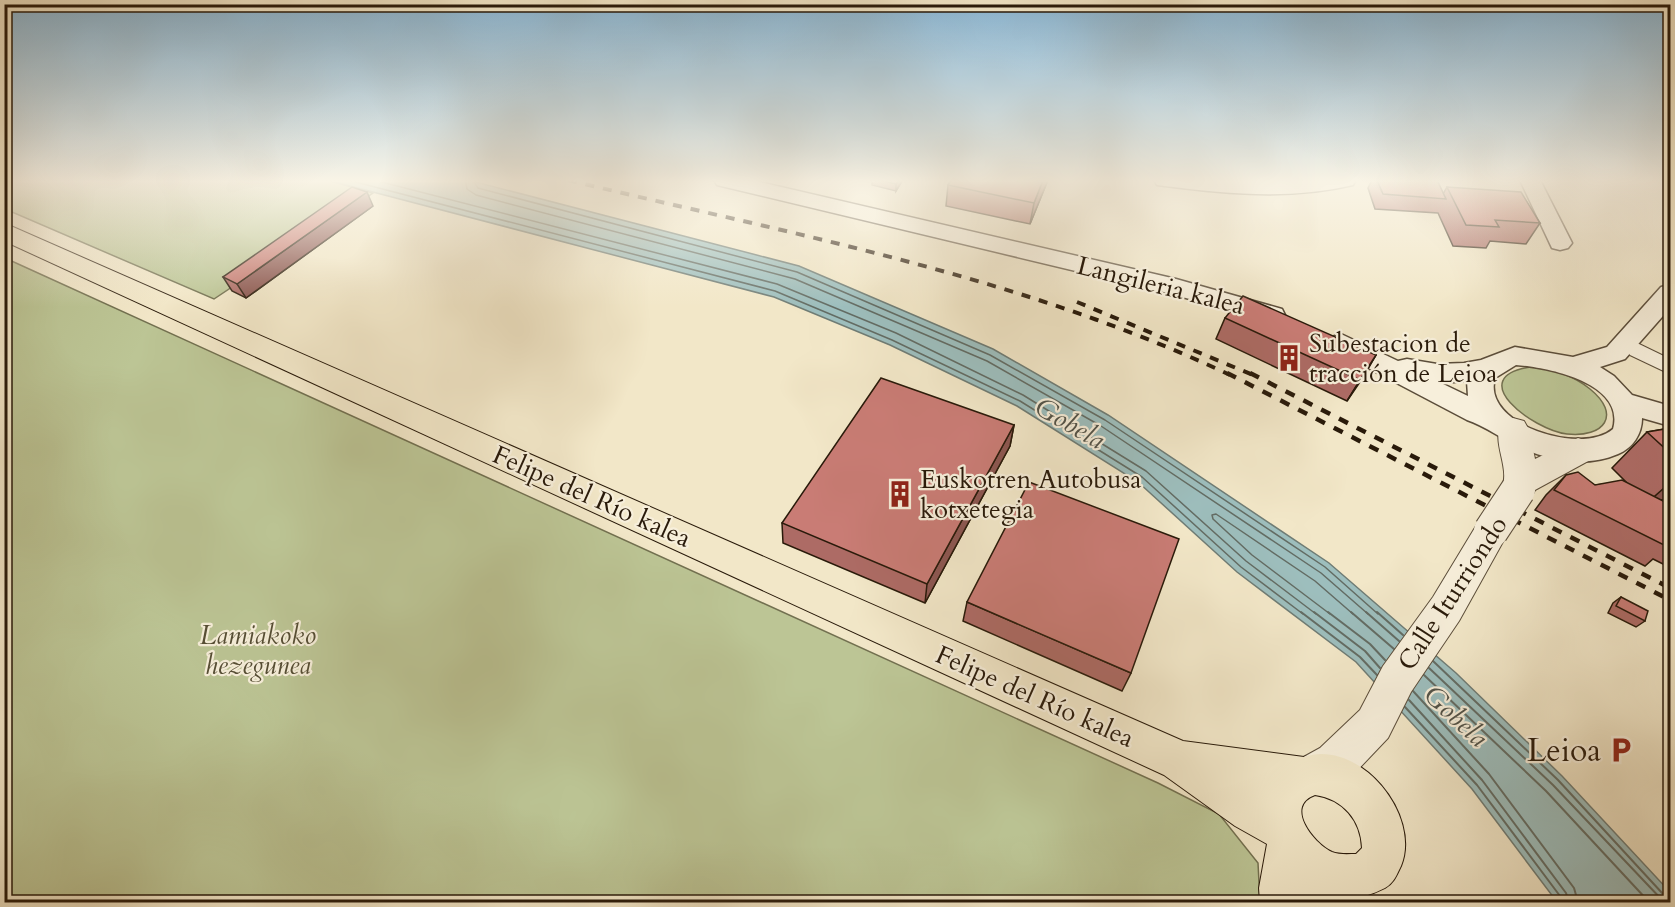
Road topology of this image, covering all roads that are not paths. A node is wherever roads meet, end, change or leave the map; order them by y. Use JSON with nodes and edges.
{"nodes":[{"id":1,"x":903,"y":222,"type":"edge"},
{"id":2,"x":1550,"y":222,"type":"edge"},
{"id":3,"x":4,"y":231,"type":"edge"},
{"id":4,"x":1560,"y":243,"type":"dead end"},
{"id":5,"x":1671,"y":293,"type":"edge"},
{"id":6,"x":1292,"y":322,"type":"edge"},
{"id":7,"x":1322,"y":334,"type":"edge"},
{"id":8,"x":1627,"y":352,"type":"junction"},
{"id":9,"x":1380,"y":362,"type":"junction"},
{"id":10,"x":1573,"y":366,"type":"junction"},
{"id":11,"x":1671,"y":367,"type":"edge"},
{"id":12,"x":1485,"y":369,"type":"junction"},
{"id":13,"x":1623,"y":402,"type":"junction"},
{"id":14,"x":1671,"y":416,"type":"edge"},
{"id":15,"x":1506,"y":425,"type":"junction"},
{"id":16,"x":1671,"y":431,"type":"edge"},
{"id":17,"x":1627,"y":434,"type":"junction"},
{"id":18,"x":1578,"y":451,"type":"junction"},
{"id":19,"x":1520,"y":485,"type":"junction"},
{"id":20,"x":1373,"y":720,"type":"junction"},
{"id":21,"x":1179,"y":760,"type":"junction"},
{"id":22,"x":1308,"y":775,"type":"junction"},
{"id":23,"x":1366,"y":798,"type":"junction"},
{"id":24,"x":1286,"y":836,"type":"junction"},
{"id":25,"x":1324,"y":889,"type":"edge"},
{"id":26,"x":1283,"y":903,"type":"edge"}],
"edges":[{"from":1,"to":6,"type":"street","name":"Langileria kalea"},
{"from":2,"to":4,"type":"street"},
{"from":3,"to":21,"type":"main road","name":"Felipe del Río kalea"},
{"from":5,"to":8,"type":"street"},
{"from":7,"to":9,"type":"street"},
{"from":8,"to":10,"type":"street"},
{"from":8,"to":11,"type":"street"},
{"from":9,"to":12,"type":"street"},
{"from":9,"to":15,"type":"street"},
{"from":10,"to":12,"type":"street"},
{"from":10,"to":13,"type":"street"},
{"from":12,"to":15,"type":"street"},
{"from":13,"to":14,"type":"street"},
{"from":13,"to":17,"type":"street"},
{"from":15,"to":18,"type":"street"},
{"from":15,"to":19,"type":"street"},
{"from":16,"to":17,"type":"street"},
{"from":17,"to":18,"type":"street"},
{"from":18,"to":19,"type":"street","name":"Calle Iturriondo"},
{"from":19,"to":20,"type":"street","name":"Calle Iturriondo","bridge":true},
{"from":20,"to":22,"type":"street","name":"Calle Iturriondo"},
{"from":20,"to":23,"type":"street"},
{"from":21,"to":22,"type":"main road","name":"Felipe del Río kalea"},
{"from":21,"to":24,"type":"main road","name":"Felipe del Río kalea"},
{"from":22,"to":23,"type":"main road"},
{"from":22,"to":24,"type":"main road"},
{"from":23,"to":25,"type":"main road"},
{"from":24,"to":25,"type":"main road"},
{"from":24,"to":26,"type":"main road"}]}
